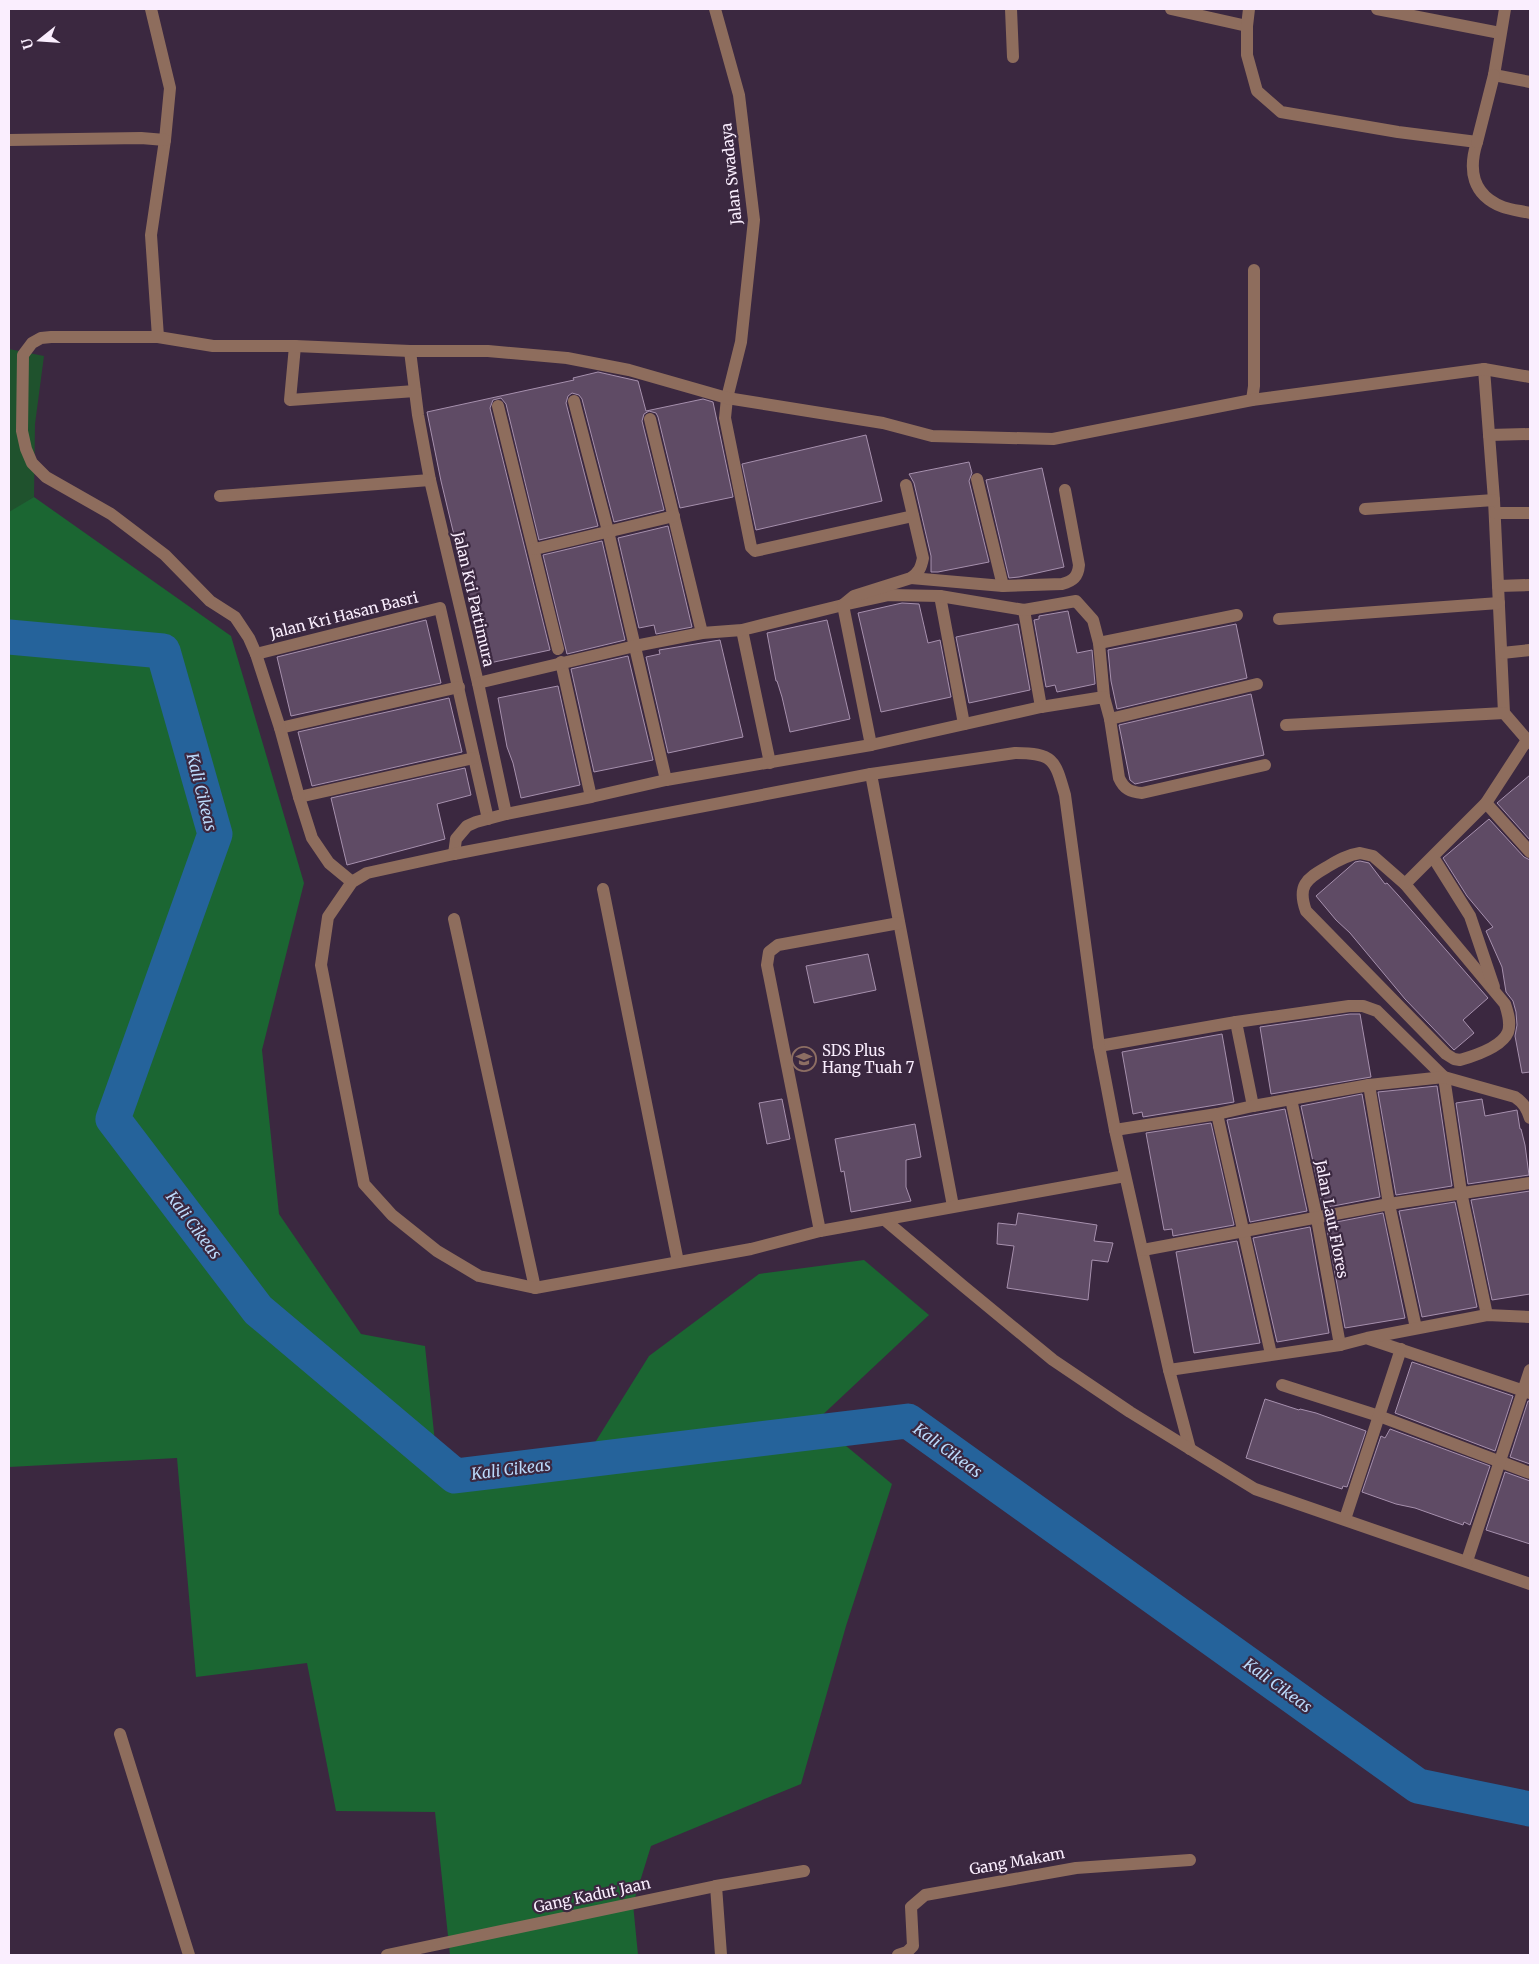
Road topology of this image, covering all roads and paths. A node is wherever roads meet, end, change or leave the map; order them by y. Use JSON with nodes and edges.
{"nodes":[{"id":1,"x":151,"y":9,"type":"edge"},
{"id":2,"x":715,"y":9,"type":"edge"},
{"id":3,"x":1011,"y":9,"type":"edge"},
{"id":4,"x":1171,"y":9,"type":"edge"},
{"id":5,"x":1249,"y":9,"type":"edge"},
{"id":6,"x":1377,"y":9,"type":"edge"},
{"id":7,"x":1504,"y":9,"type":"edge"},
{"id":8,"x":1247,"y":26,"type":"junction"},
{"id":9,"x":1500,"y":33,"type":"junction"},
{"id":10,"x":1012,"y":57,"type":"dead end"},
{"id":11,"x":1494,"y":75,"type":"junction"},
{"id":12,"x":1530,"y":82,"type":"edge"},
{"id":13,"x":9,"y":140,"type":"edge"},
{"id":14,"x":165,"y":140,"type":"junction"},
{"id":15,"x":1477,"y":142,"type":"junction"},
{"id":16,"x":1530,"y":212,"type":"edge"},
{"id":17,"x":1254,"y":270,"type":"dead end"},
{"id":18,"x":158,"y":337,"type":"junction"},
{"id":19,"x":295,"y":346,"type":"junction"},
{"id":20,"x":410,"y":351,"type":"junction"},
{"id":21,"x":1484,"y":369,"type":"junction"},
{"id":22,"x":1530,"y":377,"type":"edge"},
{"id":23,"x":415,"y":391,"type":"junction"},
{"id":24,"x":727,"y":398,"type":"junction"},
{"id":25,"x":1252,"y":400,"type":"junction"},
{"id":26,"x":574,"y":401,"type":"dead end"},
{"id":27,"x":498,"y":406,"type":"dead end"},
{"id":28,"x":650,"y":419,"type":"dead end"},
{"id":29,"x":1530,"y":434,"type":"edge"},
{"id":30,"x":1489,"y":435,"type":"junction"},
{"id":31,"x":977,"y":479,"type":"dead end"},
{"id":32,"x":430,"y":480,"type":"junction"},
{"id":33,"x":906,"y":484,"type":"dead end"},
{"id":34,"x":1065,"y":490,"type":"dead end"},
{"id":35,"x":220,"y":496,"type":"dead end"},
{"id":36,"x":1494,"y":500,"type":"junction"},
{"id":37,"x":1365,"y":509,"type":"dead end"},
{"id":38,"x":1495,"y":513,"type":"junction"},
{"id":39,"x":1530,"y":513,"type":"edge"},
{"id":40,"x":674,"y":516,"type":"junction"},
{"id":41,"x":913,"y":516,"type":"junction"},
{"id":42,"x":608,"y":531,"type":"junction"},
{"id":43,"x":535,"y":549,"type":"junction"},
{"id":44,"x":911,"y":578,"type":"junction"},
{"id":45,"x":1530,"y":585,"type":"edge"},
{"id":46,"x":1002,"y":586,"type":"junction"},
{"id":47,"x":1498,"y":586,"type":"junction"},
{"id":48,"x":940,"y":596,"type":"junction"},
{"id":49,"x":1499,"y":603,"type":"junction"},
{"id":50,"x":843,"y":605,"type":"junction"},
{"id":51,"x":1024,"y":610,"type":"junction"},
{"id":52,"x":1237,"y":615,"type":"dead end"},
{"id":53,"x":1279,"y":619,"type":"dead end"},
{"id":54,"x":742,"y":630,"type":"junction"},
{"id":55,"x":702,"y":633,"type":"junction"},
{"id":56,"x":1099,"y":643,"type":"junction"},
{"id":57,"x":635,"y":646,"type":"junction"},
{"id":58,"x":1530,"y":650,"type":"edge"},
{"id":59,"x":1502,"y":653,"type":"junction"},
{"id":60,"x":256,"y":654,"type":"junction"},
{"id":61,"x":560,"y":656,"type":"junction"},
{"id":62,"x":478,"y":683,"type":"junction"},
{"id":63,"x":1257,"y":684,"type":"dead end"},
{"id":64,"x":459,"y":687,"type":"junction"},
{"id":65,"x":1104,"y":697,"type":"junction"},
{"id":66,"x":1041,"y":707,"type":"junction"},
{"id":67,"x":1504,"y":713,"type":"junction"},
{"id":68,"x":1110,"y":719,"type":"junction"},
{"id":69,"x":964,"y":724,"type":"junction"},
{"id":70,"x":1286,"y":725,"type":"dead end"},
{"id":71,"x":280,"y":728,"type":"junction"},
{"id":72,"x":1529,"y":742,"type":"edge"},
{"id":73,"x":871,"y":745,"type":"junction"},
{"id":74,"x":474,"y":758,"type":"junction"},
{"id":75,"x":770,"y":763,"type":"junction"},
{"id":76,"x":1265,"y":765,"type":"dead end"},
{"id":77,"x":871,"y":774,"type":"junction"},
{"id":78,"x":666,"y":780,"type":"junction"},
{"id":79,"x":591,"y":797,"type":"junction"},
{"id":80,"x":299,"y":798,"type":"junction"},
{"id":81,"x":1486,"y":803,"type":"junction"},
{"id":82,"x":506,"y":814,"type":"junction"},
{"id":83,"x":488,"y":819,"type":"junction"},
{"id":84,"x":1530,"y":852,"type":"edge"},
{"id":85,"x":454,"y":854,"type":"junction"},
{"id":86,"x":1433,"y":858,"type":"junction"},
{"id":87,"x":352,"y":882,"type":"junction"},
{"id":88,"x":1405,"y":884,"type":"junction"},
{"id":89,"x":602,"y":889,"type":"dead end"},
{"id":90,"x":454,"y":919,"type":"dead end"},
{"id":91,"x":899,"y":923,"type":"junction"},
{"id":92,"x":1497,"y":994,"type":"junction"},
{"id":93,"x":1236,"y":1022,"type":"junction"},
{"id":94,"x":1099,"y":1046,"type":"junction"},
{"id":95,"x":1444,"y":1077,"type":"junction"},
{"id":96,"x":1369,"y":1085,"type":"junction"},
{"id":97,"x":1291,"y":1099,"type":"junction"},
{"id":98,"x":1253,"y":1106,"type":"junction"},
{"id":99,"x":1217,"y":1114,"type":"junction"},
{"id":100,"x":1530,"y":1118,"type":"edge"},
{"id":101,"x":1115,"y":1130,"type":"junction"},
{"id":102,"x":1125,"y":1176,"type":"junction"},
{"id":103,"x":1530,"y":1183,"type":"edge"},
{"id":104,"x":1461,"y":1192,"type":"junction"},
{"id":105,"x":1389,"y":1204,"type":"junction"},
{"id":106,"x":953,"y":1206,"type":"junction"},
{"id":107,"x":1317,"y":1219,"type":"junction"},
{"id":108,"x":886,"y":1221,"type":"junction"},
{"id":109,"x":820,"y":1231,"type":"junction"},
{"id":110,"x":1242,"y":1233,"type":"junction"},
{"id":111,"x":1143,"y":1250,"type":"junction"},
{"id":112,"x":678,"y":1262,"type":"junction"},
{"id":113,"x":535,"y":1288,"type":"junction"},
{"id":114,"x":1487,"y":1315,"type":"junction"},
{"id":115,"x":1530,"y":1317,"type":"edge"},
{"id":116,"x":1416,"y":1328,"type":"junction"},
{"id":117,"x":1366,"y":1338,"type":"junction"},
{"id":118,"x":1340,"y":1345,"type":"junction"},
{"id":119,"x":1401,"y":1349,"type":"junction"},
{"id":120,"x":1271,"y":1354,"type":"junction"},
{"id":121,"x":1169,"y":1370,"type":"junction"},
{"id":122,"x":1530,"y":1370,"type":"edge"},
{"id":123,"x":1282,"y":1385,"type":"dead end"},
{"id":124,"x":1526,"y":1392,"type":"edge"},
{"id":125,"x":1379,"y":1416,"type":"junction"},
{"id":126,"x":1190,"y":1449,"type":"junction"},
{"id":127,"x":1499,"y":1463,"type":"junction"},
{"id":128,"x":1530,"y":1473,"type":"edge"},
{"id":129,"x":1345,"y":1519,"type":"junction"},
{"id":130,"x":1467,"y":1562,"type":"junction"},
{"id":131,"x":1530,"y":1584,"type":"edge"},
{"id":132,"x":120,"y":1734,"type":"dead end"},
{"id":133,"x":1190,"y":1860,"type":"dead end"},
{"id":134,"x":804,"y":1872,"type":"dead end"},
{"id":135,"x":716,"y":1886,"type":"junction"},
{"id":136,"x":189,"y":1955,"type":"edge"},
{"id":137,"x":387,"y":1955,"type":"edge"},
{"id":138,"x":721,"y":1955,"type":"edge"},
{"id":139,"x":898,"y":1955,"type":"edge"}],
"edges":[{"from":1,"to":14,"type":"street"},
{"from":2,"to":24,"type":"street","name":"Jalan Swadaya"},
{"from":3,"to":10,"type":"street"},
{"from":4,"to":8,"type":"street"},
{"from":5,"to":8,"type":"street"},
{"from":6,"to":9,"type":"street"},
{"from":7,"to":9,"type":"street"},
{"from":8,"to":15,"type":"street"},
{"from":9,"to":11,"type":"street"},
{"from":11,"to":12,"type":"street"},
{"from":11,"to":15,"type":"street"},
{"from":13,"to":14,"type":"street"},
{"from":14,"to":18,"type":"street"},
{"from":15,"to":16,"type":"street"},
{"from":17,"to":25,"type":"street"},
{"from":18,"to":19,"type":"street"},
{"from":18,"to":60,"type":"street"},
{"from":19,"to":20,"type":"street"},
{"from":19,"to":23,"type":"street"},
{"from":20,"to":23,"type":"street","name":"Jalan Kri Pattimura"},
{"from":20,"to":24,"type":"street"},
{"from":21,"to":22,"type":"street"},
{"from":21,"to":25,"type":"street"},
{"from":21,"to":30,"type":"street"},
{"from":23,"to":32,"type":"street","name":"Jalan Kri Pattimura"},
{"from":24,"to":25,"type":"street"},
{"from":24,"to":41,"type":"street","name":"Jalan Swadaya"},
{"from":26,"to":42,"type":"street"},
{"from":27,"to":43,"type":"street"},
{"from":28,"to":40,"type":"street"},
{"from":29,"to":30,"type":"street"},
{"from":30,"to":36,"type":"street"},
{"from":31,"to":46,"type":"street"},
{"from":32,"to":35,"type":"street"},
{"from":32,"to":62,"type":"street","name":"Jalan Kri Pattimura"},
{"from":33,"to":41,"type":"street"},
{"from":34,"to":46,"type":"street"},
{"from":36,"to":37,"type":"street"},
{"from":36,"to":38,"type":"street"},
{"from":38,"to":39,"type":"street"},
{"from":38,"to":47,"type":"street"},
{"from":40,"to":42,"type":"street"},
{"from":40,"to":55,"type":"street"},
{"from":41,"to":44,"type":"street"},
{"from":42,"to":43,"type":"street"},
{"from":42,"to":57,"type":"street"},
{"from":43,"to":61,"type":"street"},
{"from":44,"to":46,"type":"street"},
{"from":44,"to":50,"type":"street"},
{"from":45,"to":47,"type":"street"},
{"from":47,"to":49,"type":"street"},
{"from":48,"to":50,"type":"street"},
{"from":48,"to":51,"type":"street"},
{"from":48,"to":69,"type":"street"},
{"from":49,"to":53,"type":"street"},
{"from":49,"to":59,"type":"street"},
{"from":50,"to":54,"type":"street"},
{"from":50,"to":73,"type":"street"},
{"from":51,"to":56,"type":"street"},
{"from":51,"to":66,"type":"street"},
{"from":52,"to":56,"type":"street"},
{"from":54,"to":55,"type":"street"},
{"from":54,"to":75,"type":"street"},
{"from":55,"to":57,"type":"street"},
{"from":56,"to":65,"type":"street"},
{"from":57,"to":61,"type":"street"},
{"from":57,"to":78,"type":"street"},
{"from":58,"to":59,"type":"street"},
{"from":59,"to":67,"type":"street"},
{"from":60,"to":64,"type":"street","name":"Jalan Kri Hasan Basri"},
{"from":60,"to":71,"type":"street"},
{"from":61,"to":62,"type":"street"},
{"from":61,"to":79,"type":"street"},
{"from":62,"to":82,"type":"street","name":"Jalan Kri Pattimura"},
{"from":63,"to":68,"type":"street"},
{"from":64,"to":71,"type":"street"},
{"from":64,"to":74,"type":"street"},
{"from":65,"to":66,"type":"street"},
{"from":65,"to":68,"type":"street"},
{"from":66,"to":69,"type":"street"},
{"from":67,"to":70,"type":"street"},
{"from":67,"to":72,"type":"street"},
{"from":68,"to":76,"type":"street"},
{"from":69,"to":73,"type":"street"},
{"from":71,"to":80,"type":"street"},
{"from":72,"to":81,"type":"street"},
{"from":73,"to":75,"type":"street"},
{"from":74,"to":80,"type":"street"},
{"from":74,"to":83,"type":"street"},
{"from":75,"to":78,"type":"street"},
{"from":77,"to":85,"type":"street"},
{"from":77,"to":91,"type":"street"},
{"from":77,"to":94,"type":"street"},
{"from":78,"to":79,"type":"street"},
{"from":79,"to":82,"type":"street"},
{"from":80,"to":87,"type":"street"},
{"from":81,"to":84,"type":"street"},
{"from":81,"to":86,"type":"street"},
{"from":82,"to":83,"type":"street"},
{"from":83,"to":85,"type":"street"},
{"from":85,"to":87,"type":"street"},
{"from":86,"to":88,"type":"street"},
{"from":86,"to":92,"type":"street"},
{"from":87,"to":113,"type":"street"},
{"from":88,"to":92,"type":"street"},
{"from":88,"to":92,"type":"street"},
{"from":89,"to":112,"type":"street"},
{"from":90,"to":113,"type":"street"},
{"from":91,"to":106,"type":"street"},
{"from":91,"to":109,"type":"street"},
{"from":93,"to":94,"type":"street"},
{"from":93,"to":95,"type":"street"},
{"from":93,"to":98,"type":"street"},
{"from":94,"to":101,"type":"street"},
{"from":95,"to":96,"type":"street"},
{"from":95,"to":100,"type":"street"},
{"from":95,"to":104,"type":"street"},
{"from":96,"to":97,"type":"street"},
{"from":96,"to":105,"type":"street"},
{"from":97,"to":98,"type":"street"},
{"from":97,"to":107,"type":"street","name":"Jalan Laut Flores"},
{"from":98,"to":99,"type":"street"},
{"from":99,"to":101,"type":"street"},
{"from":99,"to":110,"type":"street"},
{"from":101,"to":102,"type":"street"},
{"from":102,"to":106,"type":"street"},
{"from":102,"to":111,"type":"street"},
{"from":103,"to":104,"type":"street"},
{"from":104,"to":105,"type":"street"},
{"from":104,"to":114,"type":"street"},
{"from":105,"to":107,"type":"street"},
{"from":105,"to":116,"type":"street"},
{"from":106,"to":108,"type":"street"},
{"from":107,"to":110,"type":"street"},
{"from":107,"to":118,"type":"street","name":"Jalan Laut Flores"},
{"from":108,"to":109,"type":"street"},
{"from":108,"to":126,"type":"street"},
{"from":109,"to":112,"type":"street"},
{"from":110,"to":111,"type":"street"},
{"from":110,"to":120,"type":"street"},
{"from":111,"to":121,"type":"street"},
{"from":112,"to":113,"type":"street"},
{"from":114,"to":115,"type":"street"},
{"from":114,"to":116,"type":"street"},
{"from":116,"to":117,"type":"street"},
{"from":117,"to":118,"type":"street"},
{"from":117,"to":119,"type":"street"},
{"from":118,"to":120,"type":"street"},
{"from":119,"to":124,"type":"street"},
{"from":119,"to":125,"type":"street"},
{"from":120,"to":121,"type":"street"},
{"from":121,"to":126,"type":"street"},
{"from":122,"to":124,"type":"street"},
{"from":123,"to":125,"type":"street"},
{"from":124,"to":127,"type":"street"},
{"from":125,"to":127,"type":"street"},
{"from":125,"to":129,"type":"street"},
{"from":126,"to":129,"type":"street"},
{"from":127,"to":128,"type":"street"},
{"from":127,"to":130,"type":"street"},
{"from":129,"to":130,"type":"street"},
{"from":130,"to":131,"type":"street"},
{"from":132,"to":136,"type":"street"},
{"from":133,"to":139,"type":"street","name":"Gang Makam"},
{"from":134,"to":135,"type":"street","name":"Gang Kadut Jaan"},
{"from":135,"to":137,"type":"street","name":"Gang Kadut Jaan"},
{"from":135,"to":138,"type":"street"}]}
